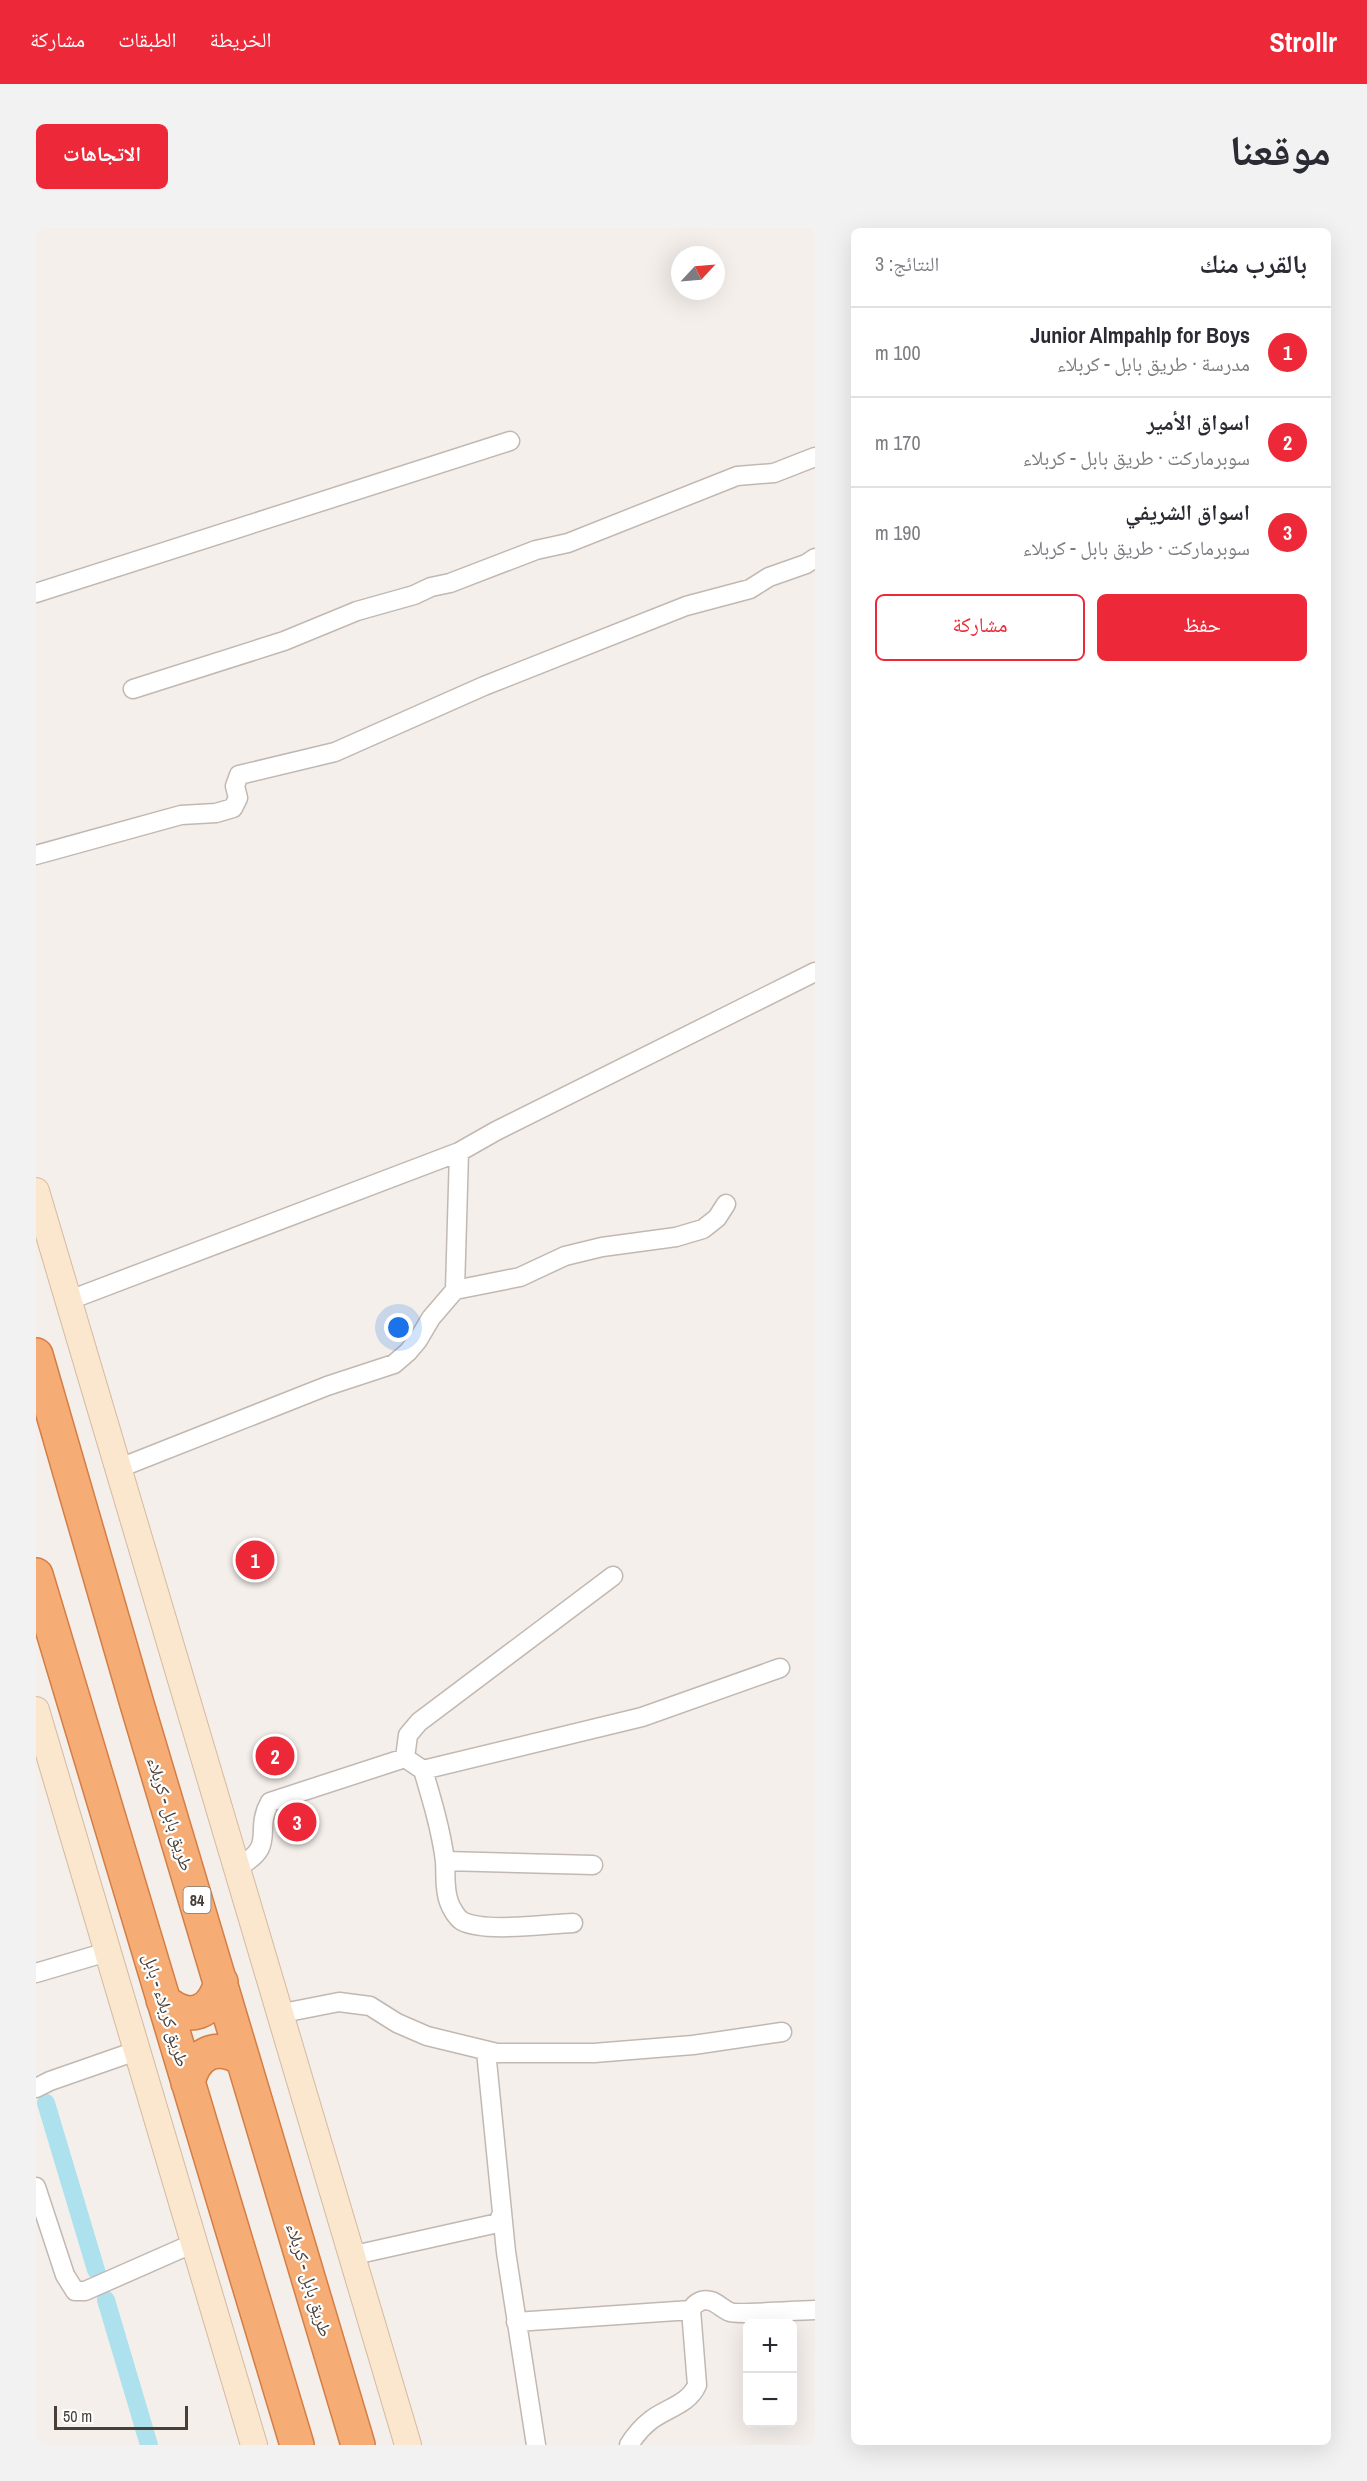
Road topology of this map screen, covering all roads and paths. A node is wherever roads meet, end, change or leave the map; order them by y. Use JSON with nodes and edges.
{"nodes":[{"id":1,"x":510,"y":441,"type":"dead end"},
{"id":2,"x":815,"y":458,"type":"edge"},
{"id":3,"x":815,"y":558,"type":"edge"},
{"id":4,"x":36,"y":593,"type":"edge"},
{"id":5,"x":133,"y":689,"type":"dead end"},
{"id":6,"x":36,"y":855,"type":"edge"},
{"id":7,"x":813,"y":979,"type":"edge"},
{"id":8,"x":459,"y":1152,"type":"junction"},
{"id":9,"x":36,"y":1191,"type":"edge"},
{"id":10,"x":726,"y":1204,"type":"dead end"},
{"id":11,"x":455,"y":1290,"type":"junction"},
{"id":12,"x":67,"y":1301,"type":"junction"},
{"id":13,"x":36,"y":1355,"type":"edge"},
{"id":14,"x":117,"y":1469,"type":"junction"},
{"id":15,"x":36,"y":1575,"type":"edge"},
{"id":16,"x":613,"y":1576,"type":"dead end"},
{"id":17,"x":780,"y":1668,"type":"dead end"},
{"id":18,"x":36,"y":1710,"type":"edge"},
{"id":19,"x":405,"y":1758,"type":"junction"},
{"id":20,"x":423,"y":1770,"type":"junction"},
{"id":21,"x":445,"y":1861,"type":"junction"},
{"id":22,"x":593,"y":1865,"type":"dead end"},
{"id":23,"x":238,"y":1868,"type":"junction"},
{"id":24,"x":573,"y":1923,"type":"dead end"},
{"id":25,"x":106,"y":1952,"type":"junction"},
{"id":26,"x":36,"y":1973,"type":"edge"},
{"id":27,"x":220,"y":1982,"type":"junction"},
{"id":28,"x":163,"y":2001,"type":"junction"},
{"id":29,"x":278,"y":2014,"type":"junction"},
{"id":30,"x":782,"y":2032,"type":"dead end"},
{"id":31,"x":136,"y":2051,"type":"junction"},
{"id":32,"x":486,"y":2051,"type":"junction"},
{"id":33,"x":243,"y":2059,"type":"junction"},
{"id":34,"x":188,"y":2083,"type":"junction"},
{"id":35,"x":36,"y":2088,"type":"edge"},
{"id":36,"x":36,"y":2187,"type":"edge"},
{"id":37,"x":502,"y":2213,"type":"junction"},
{"id":38,"x":194,"y":2243,"type":"junction"},
{"id":39,"x":350,"y":2256,"type":"junction"},
{"id":40,"x":691,"y":2310,"type":"junction"},
{"id":41,"x":815,"y":2310,"type":"edge"},
{"id":42,"x":516,"y":2322,"type":"junction"},
{"id":43,"x":254,"y":2445,"type":"edge"},
{"id":44,"x":297,"y":2445,"type":"edge"},
{"id":45,"x":358,"y":2445,"type":"edge"},
{"id":46,"x":408,"y":2445,"type":"edge"},
{"id":47,"x":536,"y":2445,"type":"edge"},
{"id":48,"x":629,"y":2445,"type":"edge"}],
"edges":[{"from":1,"to":4,"type":"street"},
{"from":2,"to":5,"type":"street"},
{"from":3,"to":6,"type":"street"},
{"from":7,"to":8,"type":"street"},
{"from":8,"to":11,"type":"street"},
{"from":8,"to":12,"type":"street"},
{"from":9,"to":12,"type":"main road"},
{"from":10,"to":11,"type":"street"},
{"from":11,"to":14,"type":"street"},
{"from":12,"to":14,"type":"main road"},
{"from":13,"to":27,"type":"highway","name":"طريق بابل - كربلاء","number":"84"},
{"from":14,"to":23,"type":"main road"},
{"from":15,"to":28,"type":"highway","name":"طريق كربلاء - بابل"},
{"from":16,"to":19,"type":"street"},
{"from":17,"to":20,"type":"street"},
{"from":18,"to":25,"type":"main road"},
{"from":19,"to":20,"type":"street"},
{"from":19,"to":23,"type":"street"},
{"from":20,"to":21,"type":"street"},
{"from":21,"to":22,"type":"street"},
{"from":21,"to":24,"type":"street"},
{"from":23,"to":29,"type":"main road"},
{"from":25,"to":26,"type":"street"},
{"from":25,"to":31,"type":"main road"},
{"from":27,"to":28,"type":"highway"},
{"from":27,"to":33,"type":"highway","name":"طريق بابل - كربلاء","number":"84"},
{"from":28,"to":34,"type":"highway","name":"طريق كربلاء - بابل"},
{"from":29,"to":32,"type":"street"},
{"from":29,"to":39,"type":"main road"},
{"from":30,"to":32,"type":"street"},
{"from":31,"to":35,"type":"street"},
{"from":31,"to":38,"type":"main road"},
{"from":32,"to":37,"type":"street"},
{"from":33,"to":34,"type":"highway"},
{"from":33,"to":45,"type":"highway","name":"طريق بابل - كربلاء","number":"84"},
{"from":34,"to":44,"type":"highway","name":"طريق كربلاء - بابل"},
{"from":36,"to":38,"type":"street"},
{"from":37,"to":39,"type":"street"},
{"from":37,"to":42,"type":"street"},
{"from":38,"to":43,"type":"main road"},
{"from":39,"to":46,"type":"main road"},
{"from":40,"to":41,"type":"street"},
{"from":40,"to":42,"type":"street"},
{"from":40,"to":48,"type":"street"},
{"from":42,"to":47,"type":"street"}]}
